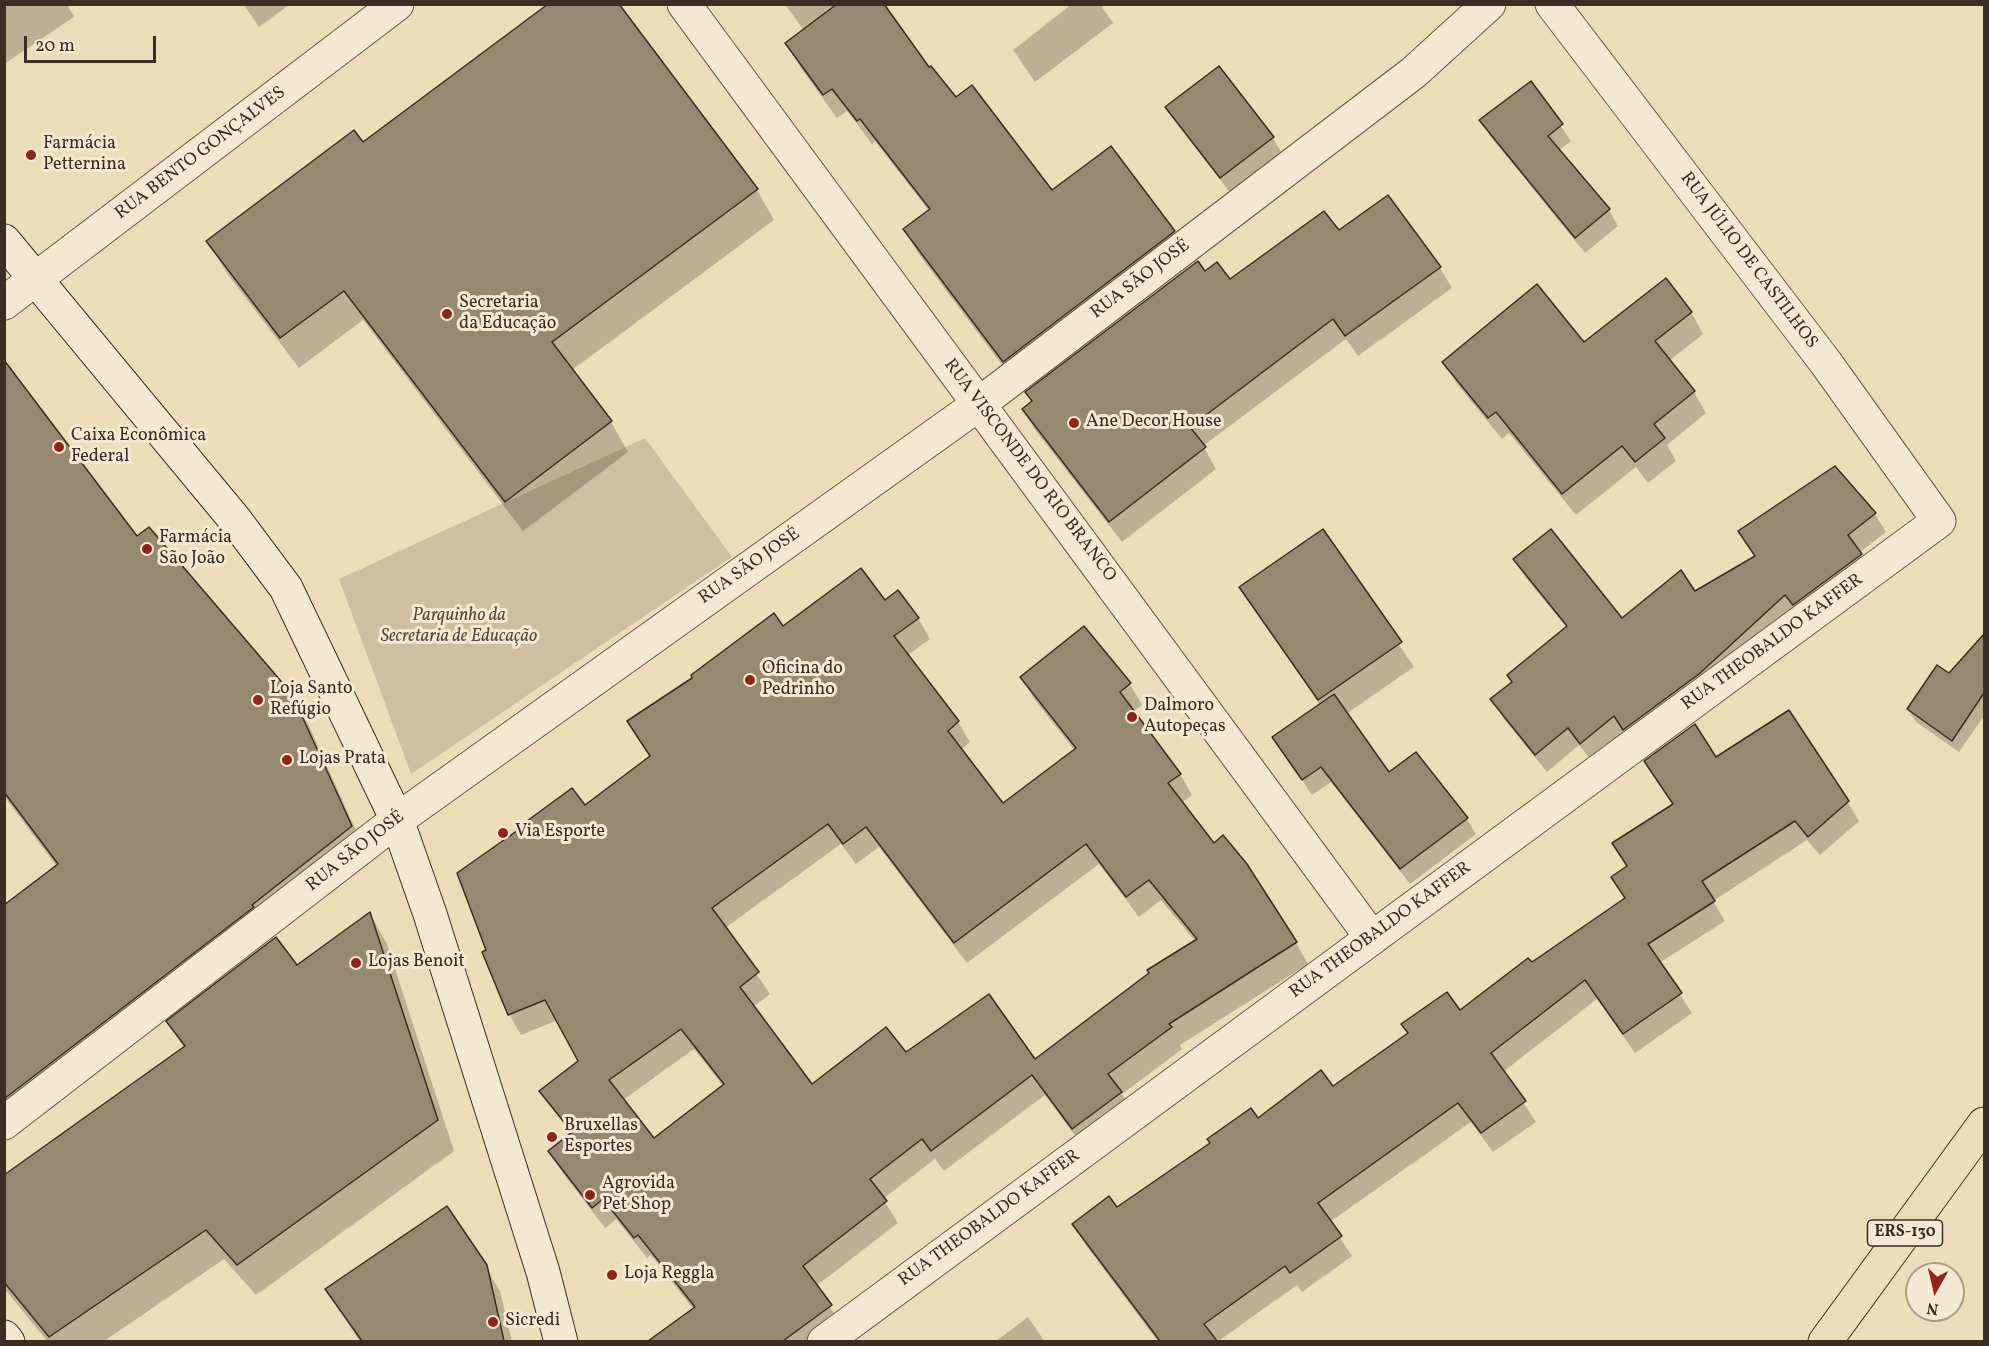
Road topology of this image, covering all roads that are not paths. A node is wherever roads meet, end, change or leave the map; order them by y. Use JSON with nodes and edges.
{"nodes":[{"id":1,"x":397,"y":4,"type":"edge"},
{"id":2,"x":684,"y":4,"type":"edge"},
{"id":3,"x":1489,"y":4,"type":"edge"},
{"id":4,"x":1552,"y":4,"type":"edge"},
{"id":5,"x":4,"y":241,"type":"edge"},
{"id":6,"x":36,"y":280,"type":"junction"},
{"id":7,"x":4,"y":303,"type":"edge"},
{"id":8,"x":979,"y":404,"type":"junction"},
{"id":9,"x":1939,"y":521,"type":"joint"},
{"id":10,"x":397,"y":820,"type":"junction"},
{"id":11,"x":1372,"y":938,"type":"junction"},
{"id":12,"x":4,"y":1123,"type":"edge"},
{"id":13,"x":1984,"y":1124,"type":"edge"},
{"id":14,"x":4,"y":1337,"type":"edge"},
{"id":15,"x":8,"y":1341,"type":"edge"},
{"id":16,"x":561,"y":1341,"type":"edge"},
{"id":17,"x":824,"y":1341,"type":"edge"},
{"id":18,"x":1825,"y":1341,"type":"edge"}],
"edges":[{"from":1,"to":6,"type":"street","name":"RUA BENTO GONÇALVES"},
{"from":2,"to":8,"type":"street","name":"RUA VISCONDE DO RIO BRANCO"},
{"from":3,"to":8,"type":"street","name":"RUA SÃO JOSÉ"},
{"from":4,"to":9,"type":"street","name":"RUA JÚLIO DE CASTILHOS"},
{"from":5,"to":6,"type":"street"},
{"from":6,"to":7,"type":"street","name":"RUA BENTO GONÇALVES"},
{"from":6,"to":10,"type":"street"},
{"from":8,"to":10,"type":"street","name":"RUA SÃO JOSÉ"},
{"from":8,"to":11,"type":"street","name":"RUA VISCONDE DO RIO BRANCO"},
{"from":9,"to":11,"type":"street","name":"RUA THEOBALDO KAFFER"},
{"from":10,"to":12,"type":"street","name":"RUA SÃO JOSÉ"},
{"from":10,"to":16,"type":"street"},
{"from":11,"to":17,"type":"street","name":"RUA THEOBALDO KAFFER"},
{"from":13,"to":18,"type":"main road","number":"ERS-130"},
{"from":14,"to":15,"type":"street"}]}
